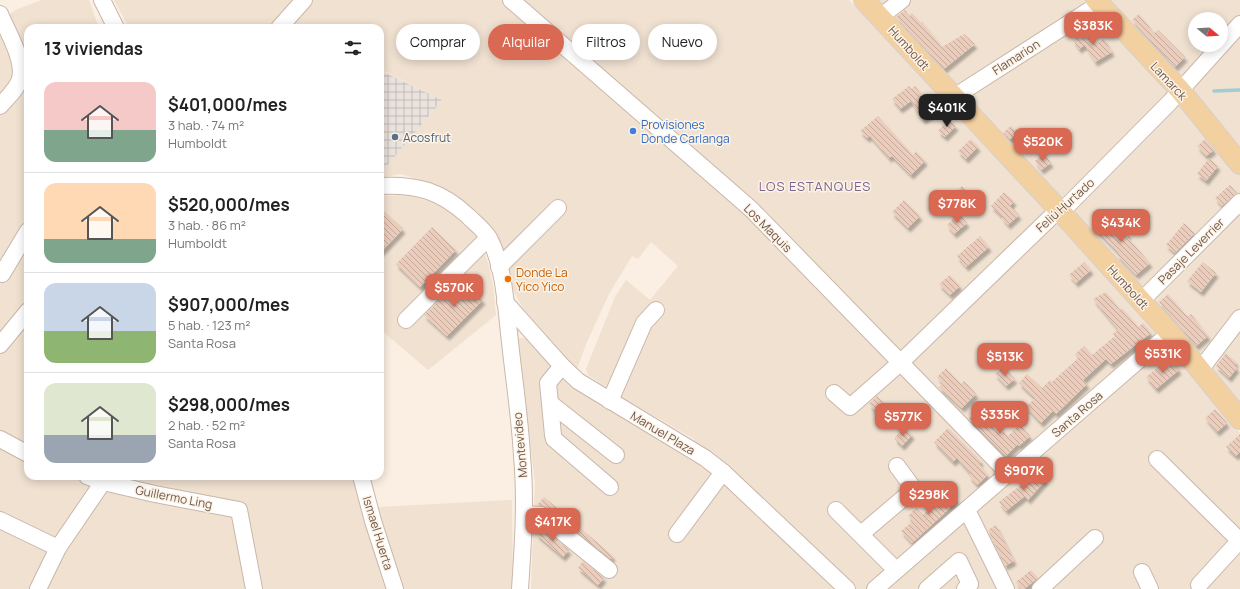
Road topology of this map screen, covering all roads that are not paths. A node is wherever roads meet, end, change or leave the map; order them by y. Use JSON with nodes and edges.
{"nodes":[{"id":1,"x":102,"y":0,"type":"edge"},
{"id":2,"x":304,"y":0,"type":"edge"},
{"id":3,"x":511,"y":0,"type":"edge"},
{"id":4,"x":864,"y":0,"type":"edge"},
{"id":5,"x":902,"y":0,"type":"edge"},
{"id":6,"x":1098,"y":2,"type":"edge"},
{"id":7,"x":0,"y":14,"type":"edge"},
{"id":8,"x":880,"y":17,"type":"junction"},
{"id":9,"x":114,"y":24,"type":"edge"},
{"id":10,"x":283,"y":24,"type":"edge"},
{"id":11,"x":1240,"y":24,"type":"edge"},
{"id":12,"x":1180,"y":90,"type":"junction"},
{"id":13,"x":954,"y":97,"type":"junction"},
{"id":14,"x":0,"y":106,"type":"edge"},
{"id":15,"x":1240,"y":164,"type":"edge"},
{"id":16,"x":384,"y":186,"type":"edge"},
{"id":17,"x":1240,"y":202,"type":"edge"},
{"id":18,"x":558,"y":208,"type":"dead end"},
{"id":19,"x":1061,"y":212,"type":"junction"},
{"id":20,"x":24,"y":238,"type":"edge"},
{"id":21,"x":488,"y":238,"type":"junction"},
{"id":22,"x":499,"y":267,"type":"junction"},
{"id":23,"x":2,"y":274,"type":"dead end"},
{"id":24,"x":1141,"y":301,"type":"junction"},
{"id":25,"x":505,"y":302,"type":"junction"},
{"id":26,"x":656,"y":310,"type":"dead end"},
{"id":27,"x":24,"y":316,"type":"edge"},
{"id":28,"x":1240,"y":318,"type":"edge"},
{"id":29,"x":406,"y":320,"type":"dead end"},
{"id":30,"x":1170,"y":333,"type":"junction"},
{"id":31,"x":0,"y":345,"type":"edge"},
{"id":32,"x":900,"y":363,"type":"junction"},
{"id":33,"x":562,"y":366,"type":"junction"},
{"id":34,"x":1200,"y":370,"type":"junction"},
{"id":35,"x":834,"y":393,"type":"dead end"},
{"id":36,"x":610,"y":401,"type":"junction"},
{"id":37,"x":550,"y":403,"type":"junction"},
{"id":38,"x":1240,"y":419,"type":"edge"},
{"id":39,"x":0,"y":439,"type":"edge"},
{"id":40,"x":24,"y":452,"type":"edge"},
{"id":41,"x":616,"y":455,"type":"dead end"},
{"id":42,"x":1157,"y":459,"type":"dead end"},
{"id":43,"x":897,"y":466,"type":"dead end"},
{"id":44,"x":723,"y":472,"type":"junction"},
{"id":45,"x":1008,"y":473,"type":"junction"},
{"id":46,"x":98,"y":480,"type":"edge"},
{"id":47,"x":362,"y":480,"type":"edge"},
{"id":48,"x":103,"y":482,"type":"junction"},
{"id":49,"x":610,"y":486,"type":"dead end"},
{"id":50,"x":836,"y":510,"type":"dead end"},
{"id":51,"x":967,"y":510,"type":"junction"},
{"id":52,"x":524,"y":514,"type":"junction"},
{"id":53,"x":0,"y":520,"type":"edge"},
{"id":54,"x":677,"y":534,"type":"dead end"},
{"id":55,"x":861,"y":534,"type":"junction"},
{"id":56,"x":1095,"y":538,"type":"dead end"},
{"id":57,"x":1240,"y":541,"type":"edge"},
{"id":58,"x":58,"y":548,"type":"junction"},
{"id":59,"x":609,"y":570,"type":"dead end"},
{"id":60,"x":896,"y":570,"type":"junction"},
{"id":61,"x":1142,"y":572,"type":"dead end"},
{"id":62,"x":1199,"y":585,"type":"dead end"},
{"id":63,"x":38,"y":589,"type":"edge"},
{"id":64,"x":254,"y":589,"type":"edge"},
{"id":65,"x":395,"y":589,"type":"edge"},
{"id":66,"x":520,"y":589,"type":"edge"},
{"id":67,"x":846,"y":589,"type":"edge"},
{"id":68,"x":875,"y":589,"type":"edge"},
{"id":69,"x":927,"y":589,"type":"edge"},
{"id":70,"x":965,"y":589,"type":"edge"},
{"id":71,"x":1006,"y":589,"type":"edge"},
{"id":72,"x":1040,"y":589,"type":"edge"},
{"id":73,"x":1150,"y":589,"type":"edge"}],
"edges":[{"from":1,"to":9,"type":"street"},
{"from":2,"to":10,"type":"street"},
{"from":3,"to":32,"type":"street","name":"Los Maquis"},
{"from":4,"to":8,"type":"main road","name":"Humboldt"},
{"from":5,"to":8,"type":"street"},
{"from":6,"to":12,"type":"main road","name":"Lamarck"},
{"from":6,"to":13,"type":"street","name":"Flamarion"},
{"from":7,"to":14,"type":"street"},
{"from":8,"to":13,"type":"main road","name":"Humboldt"},
{"from":11,"to":12,"type":"street","name":"Feliú Hurtado"},
{"from":12,"to":15,"type":"main road","name":"Lamarck"},
{"from":12,"to":19,"type":"street","name":"Feliú Hurtado"},
{"from":13,"to":19,"type":"main road","name":"Humboldt"},
{"from":16,"to":21,"type":"street"},
{"from":17,"to":24,"type":"street","name":"Pasaje Leverrier"},
{"from":18,"to":22,"type":"street"},
{"from":19,"to":24,"type":"main road","name":"Humboldt"},
{"from":19,"to":32,"type":"street","name":"Feliú Hurtado"},
{"from":20,"to":23,"type":"street"},
{"from":21,"to":22,"type":"street"},
{"from":21,"to":29,"type":"street"},
{"from":22,"to":25,"type":"street"},
{"from":24,"to":30,"type":"main road","name":"Humboldt"},
{"from":25,"to":33,"type":"street","name":"Manuel Plaza"},
{"from":25,"to":52,"type":"street","name":"Montevideo"},
{"from":26,"to":36,"type":"street"},
{"from":27,"to":31,"type":"street"},
{"from":28,"to":34,"type":"street"},
{"from":30,"to":34,"type":"main road","name":"Humboldt"},
{"from":30,"to":45,"type":"street","name":"Santa Rosa"},
{"from":32,"to":35,"type":"street","name":"Feliú Hurtado"},
{"from":32,"to":45,"type":"street","name":"Los Maquis"},
{"from":33,"to":36,"type":"street","name":"Manuel Plaza"},
{"from":33,"to":37,"type":"street"},
{"from":34,"to":38,"type":"main road","name":"Humboldt"},
{"from":36,"to":44,"type":"street","name":"Manuel Plaza"},
{"from":37,"to":41,"type":"street"},
{"from":37,"to":49,"type":"street"},
{"from":39,"to":40,"type":"street"},
{"from":42,"to":57,"type":"street"},
{"from":43,"to":55,"type":"street"},
{"from":44,"to":54,"type":"street"},
{"from":44,"to":67,"type":"street","name":"Manuel Plaza"},
{"from":45,"to":51,"type":"street","name":"Santa Rosa"},
{"from":46,"to":48,"type":"street","name":"Guillermo Ling"},
{"from":47,"to":65,"type":"street","name":"Ismael Huerta"},
{"from":48,"to":58,"type":"street"},
{"from":48,"to":64,"type":"street","name":"Guillermo Ling"},
{"from":50,"to":55,"type":"street"},
{"from":51,"to":60,"type":"street","name":"Santa Rosa"},
{"from":51,"to":71,"type":"street"},
{"from":52,"to":59,"type":"street"},
{"from":52,"to":66,"type":"street","name":"Montevideo"},
{"from":53,"to":58,"type":"street"},
{"from":55,"to":60,"type":"street"},
{"from":56,"to":72,"type":"street"},
{"from":57,"to":62,"type":"street"},
{"from":58,"to":63,"type":"street"},
{"from":60,"to":68,"type":"street","name":"Santa Rosa"},
{"from":61,"to":73,"type":"street"},
{"from":69,"to":70,"type":"street"}]}
